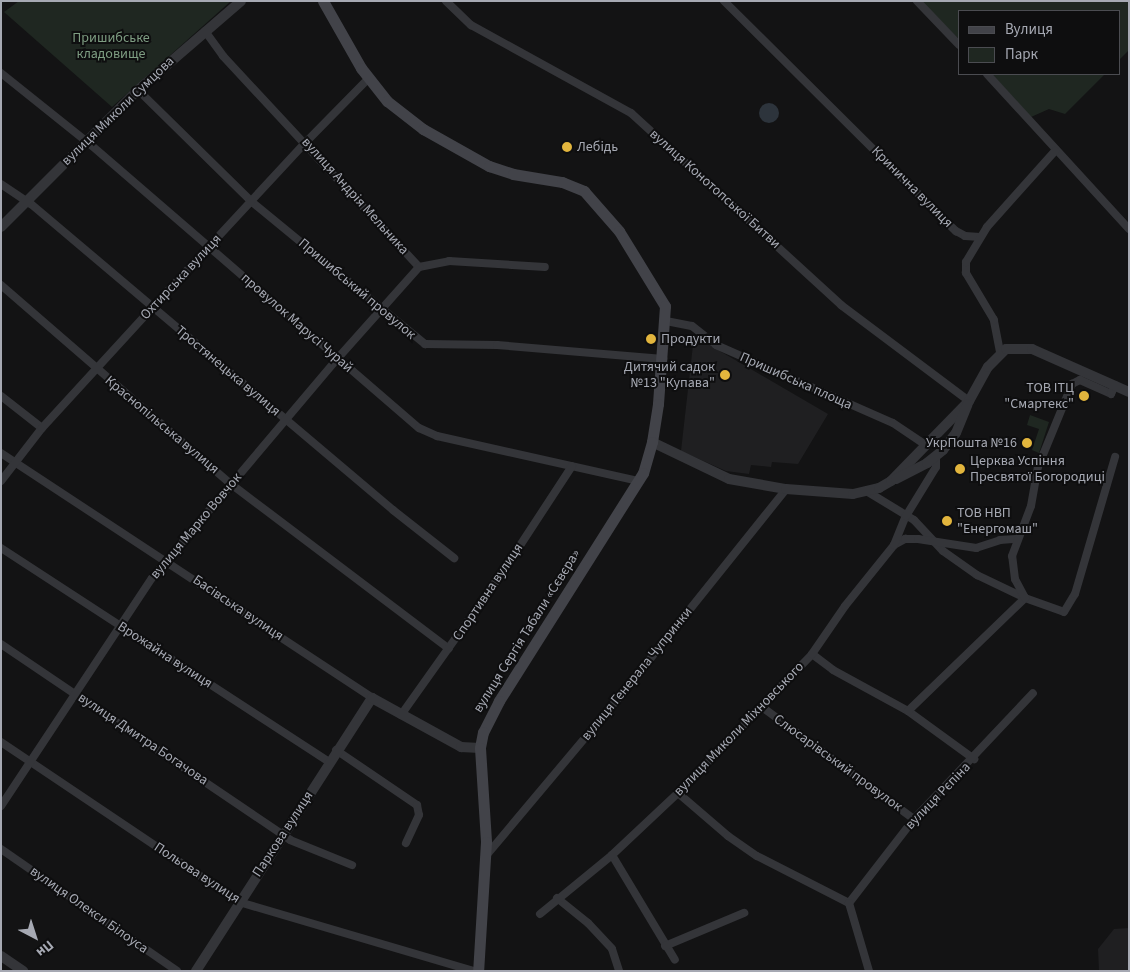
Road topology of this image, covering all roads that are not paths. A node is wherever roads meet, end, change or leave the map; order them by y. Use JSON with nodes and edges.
{"nodes":[{"id":1,"x":240,"y":1,"type":"edge"},
{"id":2,"x":322,"y":1,"type":"edge"},
{"id":3,"x":446,"y":1,"type":"edge"},
{"id":4,"x":724,"y":1,"type":"edge"},
{"id":5,"x":917,"y":1,"type":"edge"},
{"id":6,"x":205,"y":31,"type":"junction"},
{"id":7,"x":958,"y":44,"type":"edge"},
{"id":8,"x":1,"y":73,"type":"edge"},
{"id":9,"x":988,"y":75,"type":"edge"},
{"id":10,"x":368,"y":79,"type":"junction"},
{"id":11,"x":138,"y":90,"type":"junction"},
{"id":12,"x":84,"y":142,"type":"junction"},
{"id":13,"x":306,"y":142,"type":"junction"},
{"id":14,"x":1055,"y":151,"type":"junction"},
{"id":15,"x":1,"y":184,"type":"edge"},
{"id":16,"x":26,"y":202,"type":"junction"},
{"id":17,"x":252,"y":202,"type":"junction"},
{"id":18,"x":1,"y":227,"type":"edge"},
{"id":19,"x":1129,"y":229,"type":"edge"},
{"id":20,"x":980,"y":237,"type":"junction"},
{"id":21,"x":209,"y":247,"type":"junction"},
{"id":22,"x":419,"y":267,"type":"junction"},
{"id":23,"x":545,"y":267,"type":"dead end"},
{"id":24,"x":1,"y":285,"type":"edge"},
{"id":25,"x":153,"y":307,"type":"junction"},
{"id":26,"x":381,"y":310,"type":"junction"},
{"id":27,"x":666,"y":322,"type":"junction"},
{"id":28,"x":1000,"y":352,"type":"junction"},
{"id":29,"x":338,"y":358,"type":"junction"},
{"id":30,"x":664,"y":358,"type":"junction"},
{"id":31,"x":97,"y":370,"type":"junction"},
{"id":32,"x":1115,"y":386,"type":"junction"},
{"id":33,"x":1129,"y":392,"type":"edge"},
{"id":34,"x":1,"y":396,"type":"edge"},
{"id":35,"x":969,"y":401,"type":"junction"},
{"id":36,"x":286,"y":420,"type":"junction"},
{"id":37,"x":42,"y":428,"type":"junction"},
{"id":38,"x":652,"y":442,"type":"junction"},
{"id":39,"x":924,"y":444,"type":"junction"},
{"id":40,"x":1,"y":453,"type":"edge"},
{"id":41,"x":936,"y":456,"type":"junction"},
{"id":42,"x":1115,"y":457,"type":"dead end"},
{"id":43,"x":14,"y":462,"type":"junction"},
{"id":44,"x":572,"y":466,"type":"junction"},
{"id":45,"x":1,"y":481,"type":"edge"},
{"id":46,"x":639,"y":481,"type":"junction"},
{"id":47,"x":891,"y":481,"type":"junction"},
{"id":48,"x":231,"y":484,"type":"junction"},
{"id":49,"x":786,"y":489,"type":"junction"},
{"id":50,"x":868,"y":492,"type":"junction"},
{"id":51,"x":906,"y":516,"type":"junction"},
{"id":52,"x":1016,"y":539,"type":"junction"},
{"id":53,"x":934,"y":542,"type":"junction"},
{"id":54,"x":894,"y":545,"type":"junction"},
{"id":55,"x":1,"y":548,"type":"edge"},
{"id":56,"x":454,"y":558,"type":"dead end"},
{"id":57,"x":169,"y":562,"type":"junction"},
{"id":58,"x":1025,"y":598,"type":"junction"},
{"id":59,"x":121,"y":625,"type":"junction"},
{"id":60,"x":1,"y":644,"type":"edge"},
{"id":61,"x":449,"y":649,"type":"junction"},
{"id":62,"x":812,"y":654,"type":"junction"},
{"id":63,"x":1033,"y":693,"type":"dead end"},
{"id":64,"x":75,"y":694,"type":"junction"},
{"id":65,"x":372,"y":698,"type":"junction"},
{"id":66,"x":762,"y":707,"type":"junction"},
{"id":67,"x":908,"y":711,"type":"junction"},
{"id":68,"x":401,"y":715,"type":"junction"},
{"id":69,"x":1,"y":742,"type":"edge"},
{"id":70,"x":480,"y":748,"type":"junction"},
{"id":71,"x":336,"y":750,"type":"junction"},
{"id":72,"x":974,"y":758,"type":"junction"},
{"id":73,"x":31,"y":762,"type":"junction"},
{"id":74,"x":329,"y":762,"type":"junction"},
{"id":75,"x":678,"y":793,"type":"junction"},
{"id":76,"x":1,"y":806,"type":"edge"},
{"id":77,"x":914,"y":819,"type":"junction"},
{"id":78,"x":284,"y":834,"type":"junction"},
{"id":79,"x":406,"y":843,"type":"dead end"},
{"id":80,"x":1,"y":849,"type":"edge"},
{"id":81,"x":612,"y":854,"type":"junction"},
{"id":82,"x":485,"y":857,"type":"junction"},
{"id":83,"x":352,"y":865,"type":"dead end"},
{"id":84,"x":557,"y":898,"type":"junction"},
{"id":85,"x":239,"y":902,"type":"junction"},
{"id":86,"x":850,"y":903,"type":"junction"},
{"id":87,"x":744,"y":913,"type":"dead end"},
{"id":88,"x":540,"y":914,"type":"dead end"},
{"id":89,"x":665,"y":946,"type":"junction"},
{"id":90,"x":1,"y":956,"type":"edge"},
{"id":91,"x":675,"y":960,"type":"dead end"},
{"id":92,"x":619,"y":970,"type":"edge"},
{"id":93,"x":24,"y":971,"type":"edge"},
{"id":94,"x":177,"y":971,"type":"edge"},
{"id":95,"x":196,"y":971,"type":"edge"},
{"id":96,"x":473,"y":971,"type":"edge"},
{"id":97,"x":478,"y":971,"type":"edge"},
{"id":98,"x":869,"y":971,"type":"edge"}],
"edges":[{"from":1,"to":6,"type":"street","name":"вулиця Миколи Сумцова"},
{"from":2,"to":10,"type":"main road","name":"вулиця Сергія Табали «Сєвєра»"},
{"from":3,"to":35,"type":"street","name":"вулиця Конотопської Битви"},
{"from":4,"to":20,"type":"street","name":"Кринична вулиця"},
{"from":5,"to":7,"type":"street"},
{"from":6,"to":11,"type":"street","name":"вулиця Миколи Сумцова"},
{"from":6,"to":13,"type":"street","name":"вулиця Андрія Мельника"},
{"from":8,"to":12,"type":"street","name":"провулок Марусі Чурай"},
{"from":9,"to":14,"type":"street"},
{"from":10,"to":13,"type":"street","name":"Охтирська вулиця"},
{"from":10,"to":27,"type":"main road","name":"вулиця Сергія Табали «Сєвєра»"},
{"from":11,"to":12,"type":"street","name":"вулиця Миколи Сумцова"},
{"from":11,"to":17,"type":"street","name":"Пришибський провулок"},
{"from":12,"to":16,"type":"street","name":"вулиця Миколи Сумцова"},
{"from":12,"to":21,"type":"street","name":"провулок Марусі Чурай"},
{"from":13,"to":17,"type":"street","name":"Охтирська вулиця"},
{"from":13,"to":22,"type":"street","name":"вулиця Андрія Мельника"},
{"from":14,"to":19,"type":"street"},
{"from":14,"to":20,"type":"street"},
{"from":15,"to":16,"type":"street","name":"Тростянецька вулиця"},
{"from":16,"to":18,"type":"street","name":"вулиця Миколи Сумцова"},
{"from":16,"to":25,"type":"street","name":"Тростянецька вулиця"},
{"from":17,"to":21,"type":"street","name":"Охтирська вулиця"},
{"from":17,"to":26,"type":"street","name":"Пришибський провулок"},
{"from":20,"to":28,"type":"street"},
{"from":21,"to":25,"type":"street","name":"Охтирська вулиця"},
{"from":21,"to":29,"type":"street","name":"провулок Марусі Чурай"},
{"from":22,"to":23,"type":"street","name":"вулиця Андрія Мельника"},
{"from":22,"to":26,"type":"street","name":"вулиця Марко Вовчок"},
{"from":24,"to":31,"type":"street","name":"Краснопільська вулиця"},
{"from":25,"to":31,"type":"street","name":"Охтирська вулиця"},
{"from":25,"to":36,"type":"street","name":"Тростянецька вулиця"},
{"from":26,"to":29,"type":"street","name":"вулиця Марко Вовчок"},
{"from":26,"to":30,"type":"street","name":"Пришибський провулок"},
{"from":27,"to":30,"type":"main road","name":"вулиця Сергія Табали «Сєвєра»"},
{"from":27,"to":39,"type":"street","name":"Пришибська площа"},
{"from":28,"to":32,"type":"street"},
{"from":28,"to":35,"type":"street"},
{"from":29,"to":36,"type":"street","name":"вулиця Марко Вовчок"},
{"from":29,"to":44,"type":"street","name":"провулок Марусі Чурай"},
{"from":30,"to":38,"type":"main road","name":"вулиця Сергія Табали «Сєвєра»"},
{"from":31,"to":37,"type":"street","name":"Охтирська вулиця"},
{"from":31,"to":48,"type":"street","name":"Краснопільська вулиця"},
{"from":32,"to":33,"type":"street"},
{"from":32,"to":52,"type":"street"},
{"from":34,"to":37,"type":"street"},
{"from":35,"to":39,"type":"street"},
{"from":35,"to":41,"type":"street"},
{"from":36,"to":48,"type":"street","name":"вулиця Марко Вовчок"},
{"from":36,"to":56,"type":"street","name":"Тростянецька вулиця"},
{"from":37,"to":43,"type":"street","name":"Охтирська вулиця"},
{"from":38,"to":46,"type":"main road","name":"вулиця Сергія Табали «Сєвєра»"},
{"from":38,"to":49,"type":"street"},
{"from":39,"to":47,"type":"street"},
{"from":40,"to":43,"type":"street","name":"Басівська вулиця"},
{"from":41,"to":47,"type":"street"},
{"from":41,"to":51,"type":"street","name":"вулиця Миколи Міхновського"},
{"from":42,"to":58,"type":"street"},
{"from":43,"to":45,"type":"street","name":"Охтирська вулиця"},
{"from":43,"to":57,"type":"street","name":"Басівська вулиця"},
{"from":44,"to":46,"type":"street","name":"провулок Марусі Чурай"},
{"from":44,"to":61,"type":"street","name":"Спортивна вулиця"},
{"from":46,"to":70,"type":"main road","name":"вулиця Сергія Табали «Сєвєра»"},
{"from":47,"to":50,"type":"street"},
{"from":48,"to":57,"type":"street","name":"вулиця Марко Вовчок"},
{"from":48,"to":61,"type":"street","name":"Краснопільська вулиця"},
{"from":49,"to":50,"type":"street"},
{"from":49,"to":82,"type":"street","name":"вулиця Генерала Чупринки"},
{"from":50,"to":51,"type":"street"},
{"from":51,"to":53,"type":"street"},
{"from":51,"to":54,"type":"street","name":"вулиця Миколи Міхновського"},
{"from":52,"to":53,"type":"street"},
{"from":52,"to":58,"type":"street"},
{"from":53,"to":54,"type":"street"},
{"from":53,"to":58,"type":"street"},
{"from":54,"to":62,"type":"street","name":"вулиця Миколи Міхновського"},
{"from":55,"to":59,"type":"street","name":"Врожайна вулиця"},
{"from":57,"to":59,"type":"street","name":"вулиця Марко Вовчок"},
{"from":57,"to":65,"type":"street","name":"Басівська вулиця"},
{"from":58,"to":67,"type":"street"},
{"from":59,"to":64,"type":"street","name":"вулиця Марко Вовчок"},
{"from":59,"to":74,"type":"street","name":"Врожайна вулиця"},
{"from":60,"to":64,"type":"street","name":"вулиця Дмитра Богачова"},
{"from":61,"to":68,"type":"street","name":"Спортивна вулиця"},
{"from":62,"to":66,"type":"street","name":"вулиця Миколи Міхновського"},
{"from":62,"to":67,"type":"street"},
{"from":63,"to":72,"type":"street","name":"вулиця Рєпіна"},
{"from":64,"to":73,"type":"street","name":"вулиця Марко Вовчок"},
{"from":64,"to":78,"type":"street","name":"вулиця Дмитра Богачова"},
{"from":65,"to":68,"type":"street","name":"Басівська вулиця"},
{"from":65,"to":71,"type":"street","name":"Паркова вулиця"},
{"from":66,"to":75,"type":"street","name":"вулиця Миколи Міхновського"},
{"from":66,"to":77,"type":"street","name":"Слюсарівський провулок"},
{"from":67,"to":72,"type":"street"},
{"from":68,"to":70,"type":"street","name":"Басівська вулиця"},
{"from":69,"to":73,"type":"street","name":"Польова вулиця"},
{"from":70,"to":82,"type":"main road","name":"вулиця Сергія Табали «Сєвєра»"},
{"from":71,"to":74,"type":"street","name":"Паркова вулиця"},
{"from":71,"to":79,"type":"street"},
{"from":72,"to":77,"type":"street","name":"вулиця Рєпіна"},
{"from":73,"to":76,"type":"street","name":"вулиця Марко Вовчок"},
{"from":73,"to":85,"type":"street","name":"Польова вулиця"},
{"from":74,"to":78,"type":"street","name":"Паркова вулиця"},
{"from":75,"to":81,"type":"street","name":"вулиця Миколи Міхновського"},
{"from":75,"to":86,"type":"street"},
{"from":77,"to":86,"type":"street","name":"вулиця Рєпіна"},
{"from":78,"to":83,"type":"street","name":"вулиця Дмитра Богачова"},
{"from":78,"to":85,"type":"street","name":"Паркова вулиця"},
{"from":80,"to":94,"type":"street","name":"вулиця Олекси Білоуса"},
{"from":81,"to":84,"type":"street","name":"вулиця Миколи Міхновського"},
{"from":81,"to":89,"type":"street"},
{"from":82,"to":97,"type":"main road","name":"вулиця Сергія Табали «Сєвєра»"},
{"from":84,"to":88,"type":"street","name":"вулиця Миколи Міхновського"},
{"from":84,"to":92,"type":"street"},
{"from":85,"to":95,"type":"street","name":"Паркова вулиця"},
{"from":85,"to":96,"type":"street","name":"Польова вулиця"},
{"from":86,"to":98,"type":"street"},
{"from":87,"to":89,"type":"street"},
{"from":89,"to":91,"type":"street"},
{"from":90,"to":93,"type":"street"}]}
